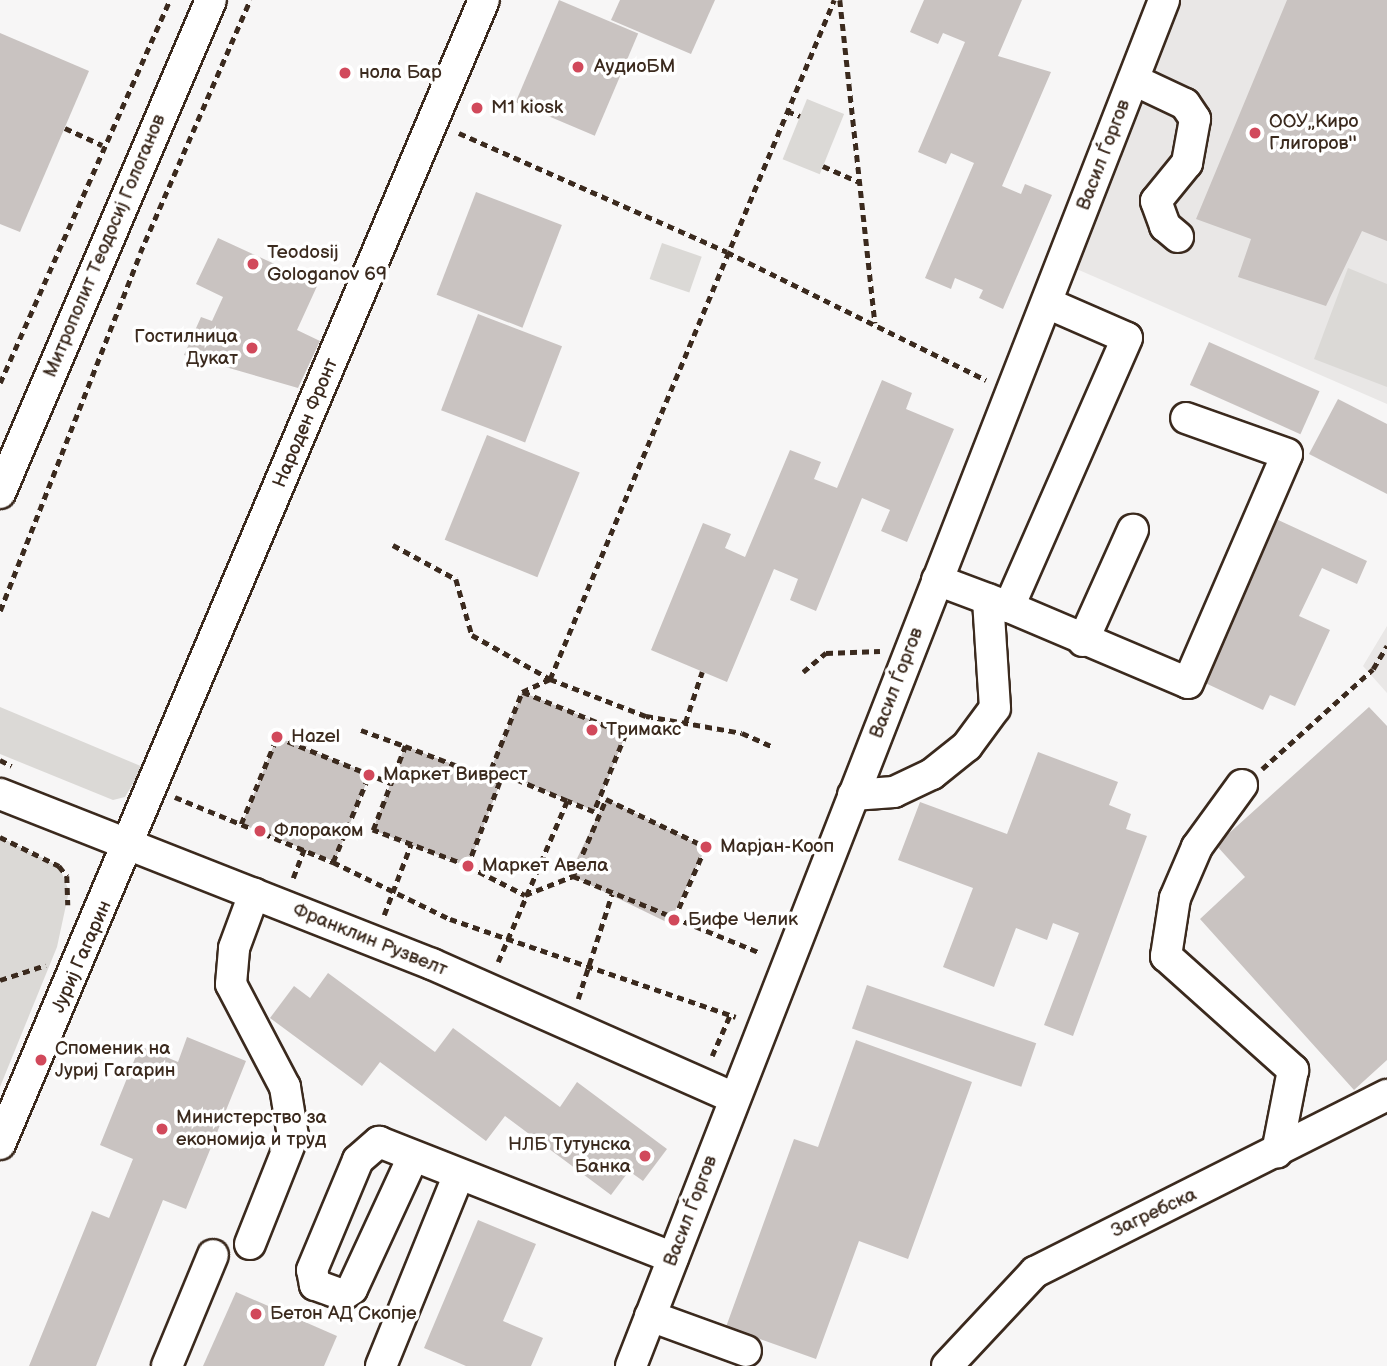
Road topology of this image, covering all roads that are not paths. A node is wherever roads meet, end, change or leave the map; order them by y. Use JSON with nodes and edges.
{"nodes":[{"id":1,"x":211,"y":0,"type":"edge"},
{"id":2,"x":484,"y":0,"type":"edge"},
{"id":3,"x":1164,"y":0,"type":"edge"},
{"id":4,"x":1134,"y":79,"type":"junction"},
{"id":5,"x":1178,"y":237,"type":"dead end"},
{"id":6,"x":1047,"y":303,"type":"junction"},
{"id":7,"x":1186,"y":418,"type":"dead end"},
{"id":8,"x":29,"y":423,"type":"junction"},
{"id":9,"x":0,"y":437,"type":"edge"},
{"id":10,"x":0,"y":493,"type":"edge"},
{"id":11,"x":1133,"y":530,"type":"dead end"},
{"id":12,"x":937,"y":580,"type":"junction"},
{"id":13,"x":998,"y":603,"type":"junction"},
{"id":14,"x":1083,"y":641,"type":"junction"},
{"id":15,"x":1242,"y":786,"type":"road end"},
{"id":16,"x":0,"y":794,"type":"edge"},
{"id":17,"x":853,"y":795,"type":"junction"},
{"id":18,"x":130,"y":847,"type":"junction"},
{"id":19,"x":254,"y":894,"type":"junction"},
{"id":20,"x":1387,"y":1096,"type":"edge"},
{"id":21,"x":735,"y":1098,"type":"junction"},
{"id":22,"x":0,"y":1144,"type":"edge"},
{"id":23,"x":1277,"y":1152,"type":"junction"},
{"id":24,"x":413,"y":1157,"type":"junction"},
{"id":25,"x":458,"y":1176,"type":"junction"},
{"id":26,"x":250,"y":1244,"type":"dead end"},
{"id":27,"x":213,"y":1255,"type":"dead end"},
{"id":28,"x":673,"y":1258,"type":"junction"},
{"id":29,"x":650,"y":1316,"type":"junction"},
{"id":30,"x":746,"y":1351,"type":"dead end"},
{"id":31,"x":167,"y":1366,"type":"edge"},
{"id":32,"x":381,"y":1366,"type":"edge"},
{"id":33,"x":631,"y":1366,"type":"edge"},
{"id":34,"x":947,"y":1366,"type":"edge"}],
"edges":[{"from":1,"to":8,"type":"street","name":"Митрополит Теодосиј Гологанов"},
{"from":2,"to":18,"type":"street","name":"Народен Фронт"},
{"from":3,"to":4,"type":"street","name":"Васил Ѓоргов"},
{"from":4,"to":5,"type":"street"},
{"from":4,"to":6,"type":"street","name":"Васил Ѓоргов"},
{"from":6,"to":12,"type":"street","name":"Васил Ѓоргов"},
{"from":6,"to":13,"type":"street"},
{"from":7,"to":14,"type":"street"},
{"from":8,"to":9,"type":"street"},
{"from":8,"to":10,"type":"street","name":"Митрополит Теодосиј Гологанов"},
{"from":11,"to":14,"type":"street"},
{"from":12,"to":13,"type":"street"},
{"from":12,"to":17,"type":"street","name":"Васил Ѓоргов"},
{"from":13,"to":14,"type":"street"},
{"from":13,"to":17,"type":"street"},
{"from":15,"to":23,"type":"street"},
{"from":16,"to":18,"type":"street","name":"Франклин Рузвелт"},
{"from":17,"to":21,"type":"street","name":"Васил Ѓоргов"},
{"from":18,"to":19,"type":"street","name":"Франклин Рузвелт"},
{"from":18,"to":22,"type":"street","name":"Јуриј Гагарин"},
{"from":19,"to":21,"type":"street","name":"Франклин Рузвелт"},
{"from":19,"to":26,"type":"street"},
{"from":20,"to":23,"type":"street","name":"Загребска"},
{"from":21,"to":28,"type":"street","name":"Васил Ѓоргов"},
{"from":23,"to":34,"type":"street","name":"Загребска"},
{"from":24,"to":24,"type":"street"},
{"from":24,"to":25,"type":"street"},
{"from":25,"to":28,"type":"street"},
{"from":25,"to":32,"type":"street"},
{"from":27,"to":31,"type":"street"},
{"from":28,"to":29,"type":"street","name":"Васил Ѓоргов"},
{"from":29,"to":30,"type":"street"},
{"from":29,"to":33,"type":"street","name":"Васил Ѓоргов"}]}
